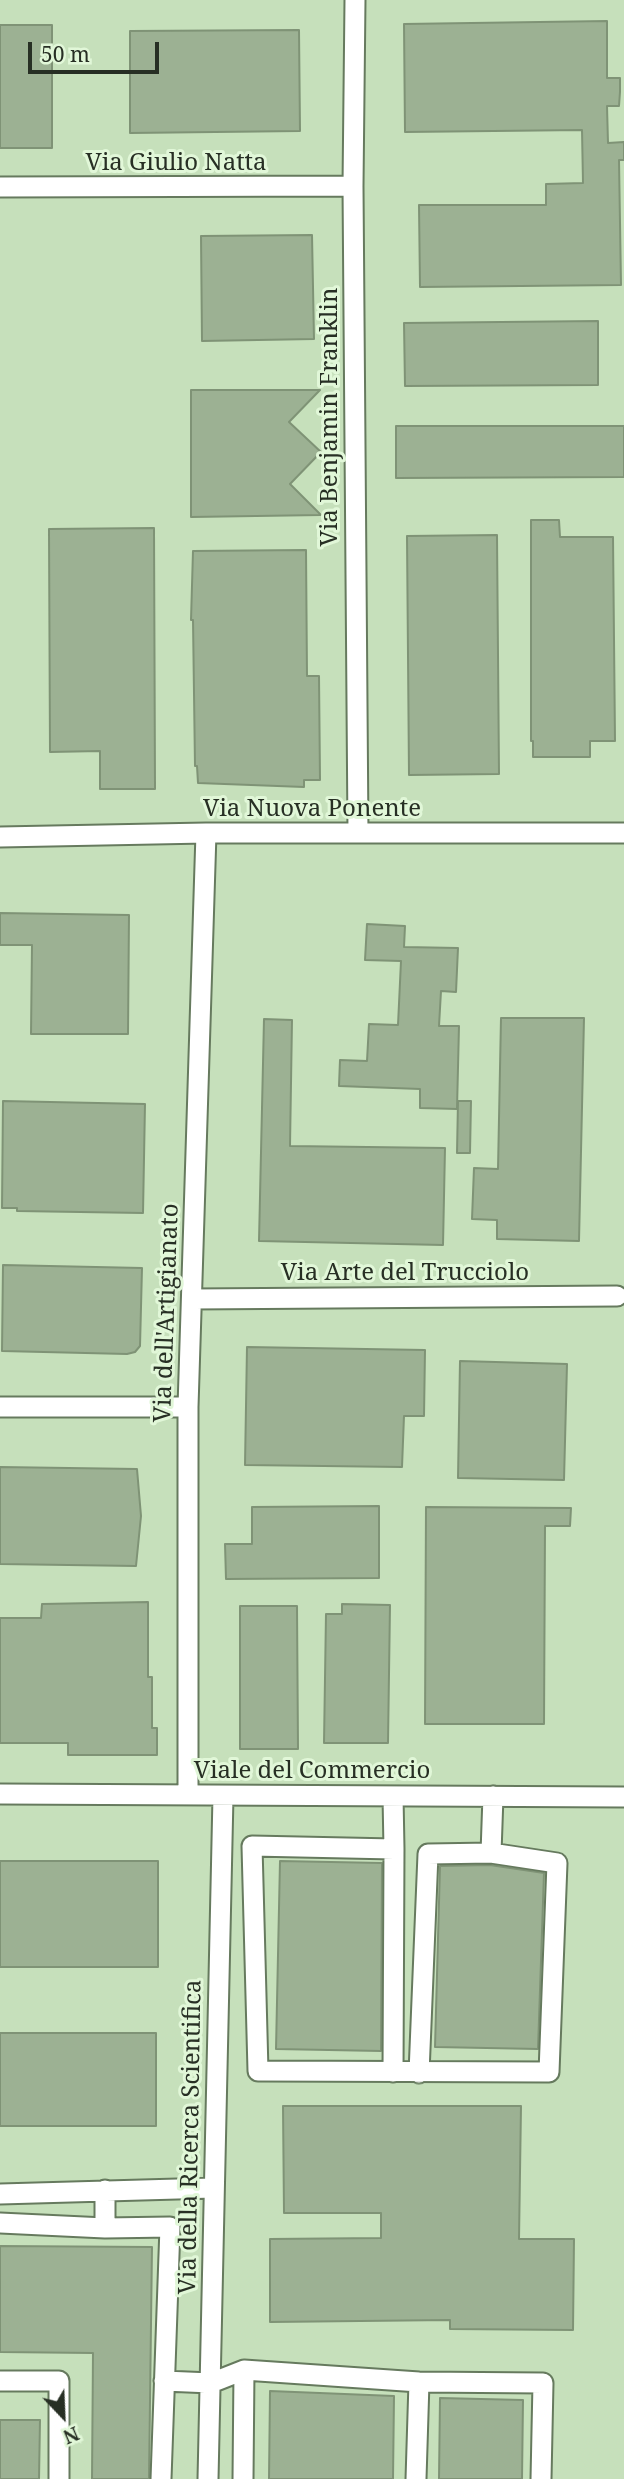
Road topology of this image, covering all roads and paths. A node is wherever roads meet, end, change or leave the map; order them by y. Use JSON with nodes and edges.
{"nodes":[{"id":1,"x":355,"y":0,"type":"edge"},
{"id":2,"x":353,"y":186,"type":"junction"},
{"id":3,"x":0,"y":187,"type":"edge"},
{"id":4,"x":206,"y":833,"type":"junction"},
{"id":5,"x":358,"y":833,"type":"junction"},
{"id":6,"x":624,"y":834,"type":"edge"},
{"id":7,"x":0,"y":837,"type":"edge"},
{"id":8,"x":617,"y":1296,"type":"dead end"},
{"id":9,"x":192,"y":1299,"type":"junction"},
{"id":10,"x":0,"y":1407,"type":"edge"},
{"id":11,"x":188,"y":1407,"type":"junction"},
{"id":12,"x":0,"y":1794,"type":"edge"},
{"id":13,"x":188,"y":1795,"type":"junction"},
{"id":14,"x":223,"y":1796,"type":"junction"},
{"id":15,"x":393,"y":1796,"type":"junction"},
{"id":16,"x":494,"y":1796,"type":"junction"},
{"id":17,"x":624,"y":1797,"type":"edge"},
{"id":18,"x":394,"y":1849,"type":"junction"},
{"id":19,"x":491,"y":1853,"type":"junction"},
{"id":20,"x":393,"y":2072,"type":"junction"},
{"id":21,"x":419,"y":2073,"type":"junction"},
{"id":22,"x":213,"y":2188,"type":"junction"},
{"id":23,"x":105,"y":2190,"type":"junction"},
{"id":24,"x":0,"y":2194,"type":"edge"},
{"id":25,"x":0,"y":2223,"type":"edge"},
{"id":26,"x":105,"y":2228,"type":"junction"},
{"id":27,"x":244,"y":2371,"type":"junction"},
{"id":28,"x":0,"y":2381,"type":"edge"},
{"id":29,"x":164,"y":2381,"type":"junction"},
{"id":30,"x":419,"y":2382,"type":"junction"},
{"id":31,"x":211,"y":2384,"type":"junction"},
{"id":32,"x":60,"y":2479,"type":"edge"},
{"id":33,"x":161,"y":2479,"type":"edge"},
{"id":34,"x":208,"y":2479,"type":"edge"},
{"id":35,"x":243,"y":2479,"type":"edge"},
{"id":36,"x":416,"y":2479,"type":"edge"},
{"id":37,"x":541,"y":2479,"type":"edge"}],
"edges":[{"from":1,"to":2,"type":"street","name":"Via Benjamin Franklin"},
{"from":2,"to":3,"type":"street","name":"Via Giulio Natta"},
{"from":2,"to":5,"type":"street","name":"Via Benjamin Franklin"},
{"from":4,"to":5,"type":"street","name":"Via Nuova Ponente"},
{"from":4,"to":7,"type":"street","name":"Via Nuova Ponente"},
{"from":4,"to":9,"type":"street","name":"Via dell'Artigianato"},
{"from":5,"to":6,"type":"street","name":"Via Nuova Ponente"},
{"from":8,"to":9,"type":"street","name":"Via Arte del Trucciolo"},
{"from":9,"to":11,"type":"street","name":"Via dell'Artigianato"},
{"from":10,"to":11,"type":"street"},
{"from":11,"to":13,"type":"street","name":"Via dell'Artigianato"},
{"from":12,"to":13,"type":"street","name":"Viale del Commercio"},
{"from":13,"to":14,"type":"street","name":"Viale del Commercio"},
{"from":14,"to":15,"type":"street","name":"Viale del Commercio"},
{"from":14,"to":22,"type":"street","name":"Via della Ricerca Scientifica"},
{"from":15,"to":16,"type":"street","name":"Viale del Commercio"},
{"from":15,"to":18,"type":"street"},
{"from":16,"to":17,"type":"street","name":"Viale del Commercio"},
{"from":16,"to":19,"type":"street"},
{"from":18,"to":20,"type":"street"},
{"from":18,"to":20,"type":"street"},
{"from":19,"to":21,"type":"street"},
{"from":19,"to":21,"type":"street"},
{"from":20,"to":21,"type":"street"},
{"from":22,"to":23,"type":"street"},
{"from":22,"to":31,"type":"street","name":"Via della Ricerca Scientifica"},
{"from":23,"to":24,"type":"street"},
{"from":23,"to":26,"type":"street"},
{"from":25,"to":26,"type":"street"},
{"from":26,"to":29,"type":"street"},
{"from":27,"to":30,"type":"street"},
{"from":27,"to":31,"type":"street"},
{"from":27,"to":35,"type":"street"},
{"from":28,"to":32,"type":"street"},
{"from":29,"to":31,"type":"street"},
{"from":29,"to":33,"type":"street"},
{"from":30,"to":36,"type":"street"},
{"from":30,"to":37,"type":"street"},
{"from":31,"to":34,"type":"street","name":"Via della Ricerca Scientifica"}]}
